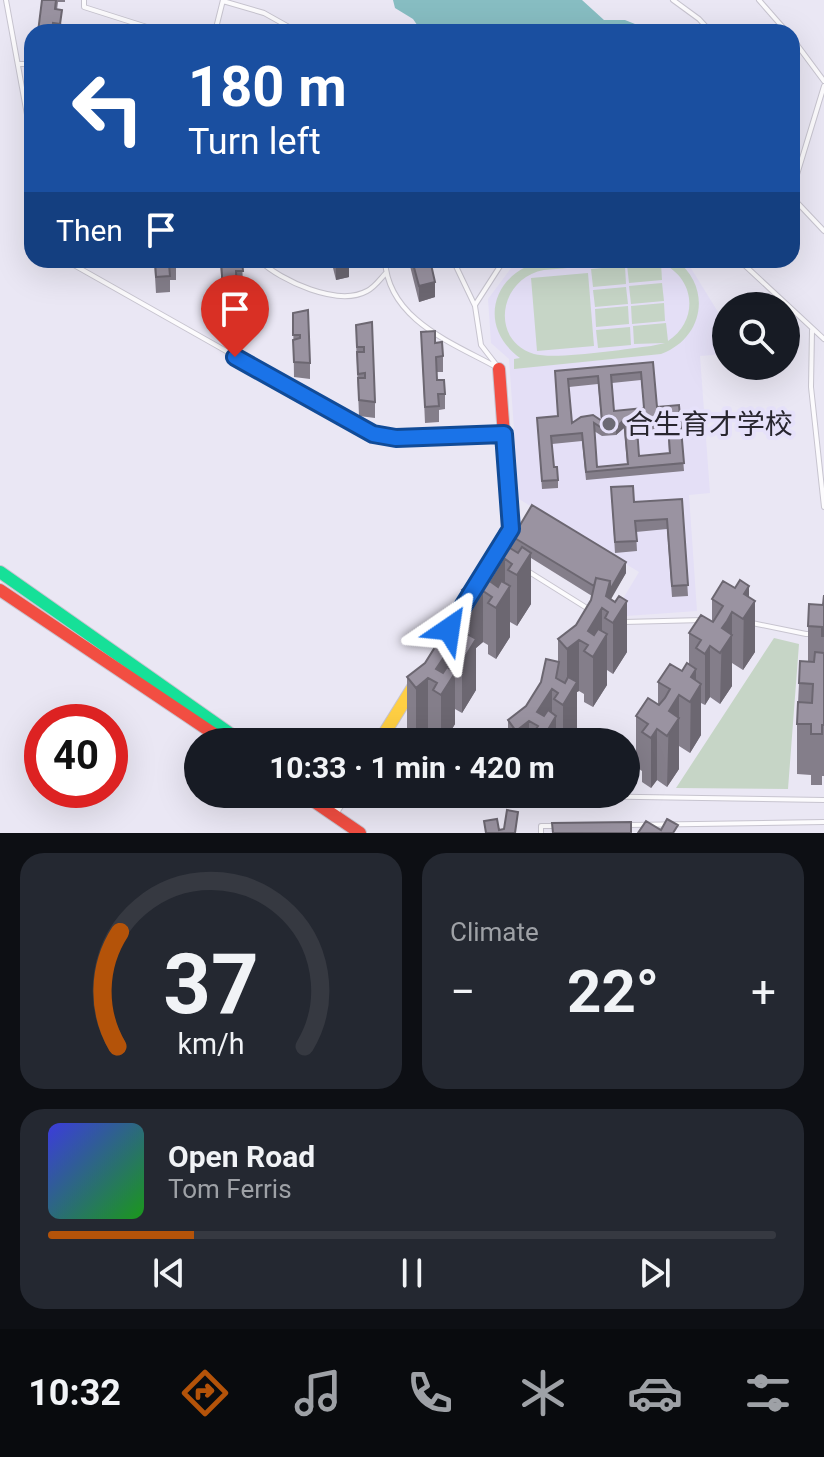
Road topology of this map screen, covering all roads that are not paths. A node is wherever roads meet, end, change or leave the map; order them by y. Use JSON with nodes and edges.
{"nodes":[{"id":1,"x":6,"y":0,"type":"edge"},
{"id":2,"x":84,"y":0,"type":"edge"},
{"id":3,"x":223,"y":0,"type":"edge"},
{"id":4,"x":673,"y":0,"type":"edge"},
{"id":5,"x":759,"y":0,"type":"edge"},
{"id":6,"x":137,"y":24,"type":"edge"},
{"id":7,"x":217,"y":24,"type":"edge"},
{"id":8,"x":284,"y":24,"type":"edge"},
{"id":9,"x":704,"y":24,"type":"edge"},
{"id":10,"x":780,"y":24,"type":"edge"},
{"id":11,"x":800,"y":49,"type":"edge"},
{"id":12,"x":18,"y":64,"type":"junction"},
{"id":13,"x":24,"y":64,"type":"edge"},
{"id":14,"x":824,"y":83,"type":"edge"},
{"id":15,"x":24,"y":97,"type":"edge"},
{"id":16,"x":800,"y":160,"type":"edge"},
{"id":17,"x":800,"y":205,"type":"edge"},
{"id":18,"x":824,"y":229,"type":"edge"},
{"id":19,"x":77,"y":268,"type":"edge"},
{"id":20,"x":270,"y":268,"type":"edge"},
{"id":21,"x":386,"y":268,"type":"edge"},
{"id":22,"x":457,"y":268,"type":"edge"},
{"id":23,"x":499,"y":268,"type":"edge"},
{"id":24,"x":747,"y":268,"type":"edge"},
{"id":25,"x":386,"y":273,"type":"junction"},
{"id":26,"x":475,"y":306,"type":"junction"},
{"id":27,"x":812,"y":330,"type":"junction"},
{"id":28,"x":824,"y":339,"type":"edge"},
{"id":29,"x":499,"y":369,"type":"junction"},
{"id":30,"x":504,"y":434,"type":"junction"},
{"id":31,"x":824,"y":507,"type":"edge"},
{"id":32,"x":497,"y":552,"type":"edge"},
{"id":33,"x":524,"y":569,"type":"edge"},
{"id":34,"x":0,"y":572,"type":"edge"},
{"id":35,"x":481,"y":578,"type":"edge"},
{"id":36,"x":0,"y":590,"type":"edge"},
{"id":37,"x":592,"y":611,"type":"edge"},
{"id":38,"x":703,"y":620,"type":"edge"},
{"id":39,"x":748,"y":622,"type":"edge"},
{"id":40,"x":620,"y":623,"type":"edge"},
{"id":41,"x":824,"y":634,"type":"edge"},
{"id":42,"x":441,"y":642,"type":"edge"},
{"id":43,"x":425,"y":668,"type":"edge"},
{"id":44,"x":205,"y":728,"type":"edge"},
{"id":45,"x":222,"y":728,"type":"edge"},
{"id":46,"x":388,"y":728,"type":"edge"},
{"id":47,"x":640,"y":797,"type":"edge"},
{"id":48,"x":824,"y":800,"type":"edge"},
{"id":49,"x":331,"y":808,"type":"edge"},
{"id":50,"x":340,"y":808,"type":"edge"},
{"id":51,"x":338,"y":813,"type":"junction"},
{"id":52,"x":824,"y":822,"type":"edge"},
{"id":53,"x":759,"y":823,"type":"junction"},
{"id":54,"x":691,"y":824,"type":"junction"},
{"id":55,"x":616,"y":825,"type":"edge"},
{"id":56,"x":556,"y":826,"type":"edge"},
{"id":57,"x":360,"y":833,"type":"edge"},
{"id":58,"x":372,"y":833,"type":"edge"},
{"id":59,"x":541,"y":833,"type":"edge"},
{"id":60,"x":691,"y":833,"type":"edge"},
{"id":61,"x":759,"y":833,"type":"edge"}],
"edges":[{"from":1,"to":12,"type":"lane"},
{"from":2,"to":6,"type":"lane"},
{"from":3,"to":7,"type":"lane"},
{"from":3,"to":8,"type":"lane"},
{"from":4,"to":9,"type":"lane"},
{"from":5,"to":10,"type":"lane"},
{"from":11,"to":14,"type":"lane"},
{"from":12,"to":13,"type":"lane"},
{"from":12,"to":15,"type":"lane"},
{"from":14,"to":16,"type":"lane"},
{"from":17,"to":18,"type":"lane"},
{"from":19,"to":30,"type":"lane"},
{"from":20,"to":25,"type":"lane"},
{"from":21,"to":25,"type":"lane"},
{"from":22,"to":26,"type":"lane"},
{"from":23,"to":26,"type":"lane"},
{"from":24,"to":27,"type":"lane"},
{"from":25,"to":29,"type":"lane"},
{"from":26,"to":29,"type":"lane"},
{"from":27,"to":28,"type":"lane"},
{"from":27,"to":31,"type":"lane"},
{"from":29,"to":30,"type":"main road"},
{"from":30,"to":32,"type":"main road"},
{"from":33,"to":37,"type":"lane"},
{"from":34,"to":45,"type":"main road"},
{"from":35,"to":42,"type":"main road"},
{"from":36,"to":44,"type":"main road"},
{"from":38,"to":40,"type":"lane"},
{"from":39,"to":41,"type":"lane"},
{"from":43,"to":46,"type":"main road"},
{"from":47,"to":48,"type":"lane"},
{"from":49,"to":51,"type":"main road"},
{"from":50,"to":51,"type":"street"},
{"from":51,"to":57,"type":"main road"},
{"from":51,"to":58,"type":"main road"},
{"from":52,"to":53,"type":"lane"},
{"from":53,"to":54,"type":"lane"},
{"from":53,"to":61,"type":"lane"},
{"from":54,"to":55,"type":"lane"},
{"from":54,"to":60,"type":"lane"},
{"from":56,"to":59,"type":"lane"}]}
